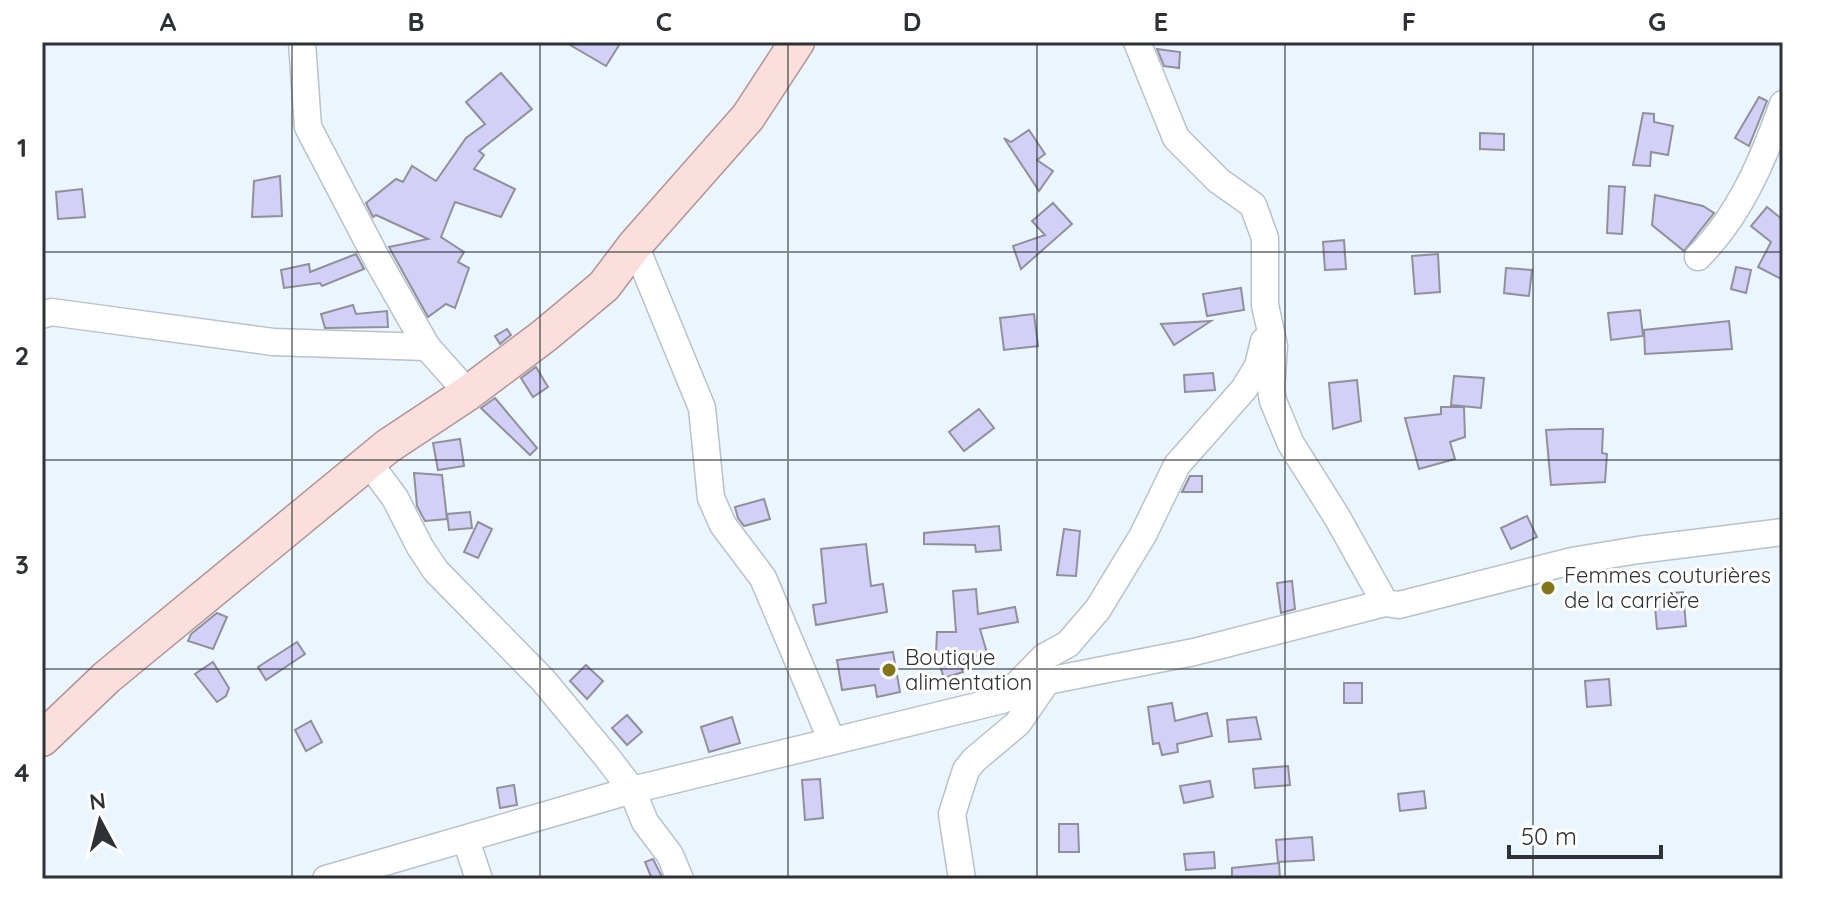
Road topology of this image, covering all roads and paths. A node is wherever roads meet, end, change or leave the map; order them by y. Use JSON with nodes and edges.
{"nodes":[{"id":1,"x":302,"y":42,"type":"edge"},
{"id":2,"x":797,"y":42,"type":"edge"},
{"id":3,"x":1137,"y":42,"type":"edge"},
{"id":4,"x":1783,"y":104,"type":"edge"},
{"id":5,"x":635,"y":245,"type":"junction"},
{"id":6,"x":1698,"y":257,"type":"dead end"},
{"id":7,"x":42,"y":315,"type":"edge"},
{"id":8,"x":1269,"y":323,"type":"junction"},
{"id":9,"x":427,"y":347,"type":"junction"},
{"id":10,"x":468,"y":393,"type":"junction"},
{"id":11,"x":388,"y":446,"type":"junction"},
{"id":12,"x":1783,"y":532,"type":"edge"},
{"id":13,"x":1385,"y":603,"type":"junction"},
{"id":14,"x":1047,"y":681,"type":"junction"},
{"id":15,"x":1002,"y":700,"type":"junction"},
{"id":16,"x":42,"y":739,"type":"edge"},
{"id":17,"x":838,"y":740,"type":"junction"},
{"id":18,"x":632,"y":790,"type":"junction"},
{"id":19,"x":466,"y":840,"type":"junction"},
{"id":20,"x":359,"y":873,"type":"edge"},
{"id":21,"x":326,"y":879,"type":"edge"},
{"id":22,"x":479,"y":879,"type":"edge"},
{"id":23,"x":680,"y":879,"type":"edge"},
{"id":24,"x":962,"y":879,"type":"edge"}],
"edges":[{"from":1,"to":9,"type":"street"},
{"from":2,"to":5,"type":"main road"},
{"from":3,"to":8,"type":"street"},
{"from":4,"to":6,"type":"street"},
{"from":5,"to":10,"type":"main road"},
{"from":5,"to":17,"type":"street"},
{"from":7,"to":9,"type":"street"},
{"from":8,"to":13,"type":"street"},
{"from":8,"to":15,"type":"street"},
{"from":9,"to":10,"type":"street"},
{"from":10,"to":11,"type":"main road"},
{"from":11,"to":16,"type":"main road"},
{"from":11,"to":18,"type":"street"},
{"from":12,"to":13,"type":"street"},
{"from":13,"to":14,"type":"street"},
{"from":14,"to":15,"type":"street"},
{"from":14,"to":24,"type":"street"},
{"from":15,"to":17,"type":"street"},
{"from":17,"to":18,"type":"street"},
{"from":18,"to":19,"type":"street"},
{"from":18,"to":23,"type":"street"},
{"from":19,"to":20,"type":"street"},
{"from":19,"to":22,"type":"street"},
{"from":20,"to":21,"type":"street"}]}
